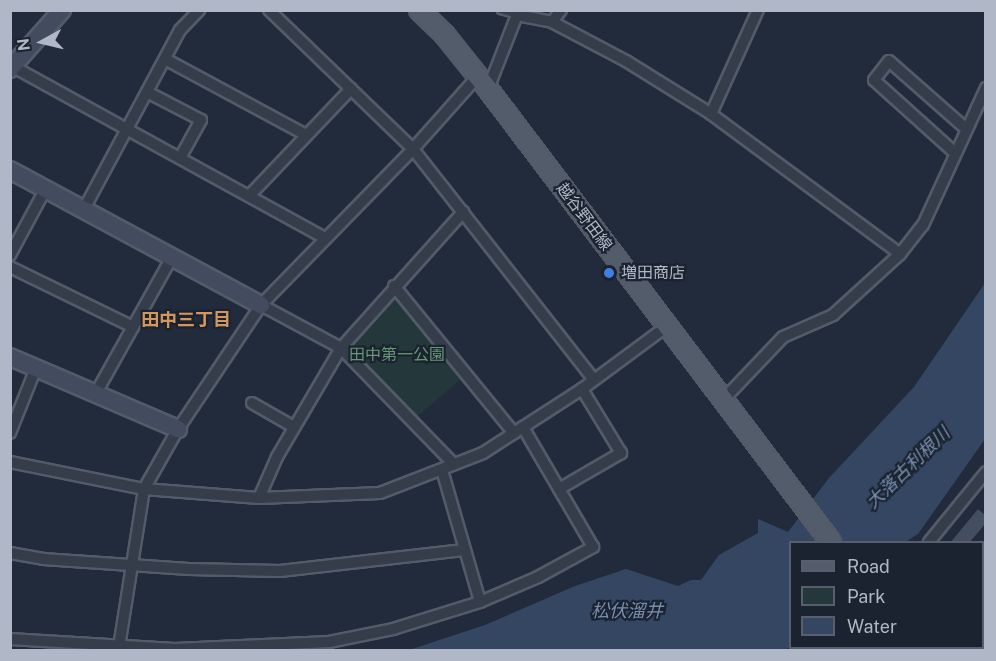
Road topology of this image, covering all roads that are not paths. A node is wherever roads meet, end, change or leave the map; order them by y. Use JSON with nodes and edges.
{"nodes":[{"id":1,"x":62,"y":10,"type":"edge"},
{"id":2,"x":200,"y":10,"type":"edge"},
{"id":3,"x":269,"y":10,"type":"edge"},
{"id":4,"x":419,"y":10,"type":"edge"},
{"id":5,"x":561,"y":10,"type":"edge"},
{"id":6,"x":758,"y":10,"type":"edge"},
{"id":7,"x":501,"y":11,"type":"edge"},
{"id":8,"x":517,"y":15,"type":"junction"},
{"id":9,"x":552,"y":22,"type":"junction"},
{"id":10,"x":165,"y":58,"type":"junction"},
{"id":11,"x":11,"y":67,"type":"edge"},
{"id":12,"x":483,"y":83,"type":"junction"},
{"id":13,"x":986,"y":88,"type":"edge"},
{"id":14,"x":351,"y":89,"type":"junction"},
{"id":15,"x":147,"y":92,"type":"junction"},
{"id":16,"x":711,"y":114,"type":"junction"},
{"id":17,"x":966,"y":129,"type":"junction"},
{"id":18,"x":127,"y":130,"type":"junction"},
{"id":19,"x":306,"y":135,"type":"junction"},
{"id":20,"x":413,"y":149,"type":"junction"},
{"id":21,"x":955,"y":153,"type":"junction"},
{"id":22,"x":180,"y":158,"type":"junction"},
{"id":23,"x":10,"y":170,"type":"edge"},
{"id":24,"x":46,"y":188,"type":"junction"},
{"id":25,"x":249,"y":196,"type":"junction"},
{"id":26,"x":84,"y":209,"type":"junction"},
{"id":27,"x":463,"y":212,"type":"junction"},
{"id":28,"x":325,"y":238,"type":"junction"},
{"id":29,"x":900,"y":254,"type":"junction"},
{"id":30,"x":10,"y":255,"type":"edge"},
{"id":31,"x":172,"y":257,"type":"junction"},
{"id":32,"x":10,"y":267,"type":"edge"},
{"id":33,"x":394,"y":286,"type":"junction"},
{"id":34,"x":261,"y":305,"type":"junction"},
{"id":35,"x":667,"y":326,"type":"junction"},
{"id":36,"x":133,"y":327,"type":"junction"},
{"id":37,"x":341,"y":348,"type":"junction"},
{"id":38,"x":10,"y":357,"type":"edge"},
{"id":39,"x":36,"y":368,"type":"junction"},
{"id":40,"x":594,"y":380,"type":"junction"},
{"id":41,"x":582,"y":389,"type":"junction"},
{"id":42,"x":96,"y":393,"type":"junction"},
{"id":43,"x":723,"y":399,"type":"junction"},
{"id":44,"x":252,"y":403,"type":"dead end"},
{"id":45,"x":294,"y":427,"type":"junction"},
{"id":46,"x":178,"y":429,"type":"junction"},
{"id":47,"x":518,"y":430,"type":"junction"},
{"id":48,"x":10,"y":432,"type":"edge"},
{"id":49,"x":10,"y":462,"type":"edge"},
{"id":50,"x":454,"y":464,"type":"junction"},
{"id":51,"x":442,"y":470,"type":"junction"},
{"id":52,"x":986,"y":472,"type":"edge"},
{"id":53,"x":144,"y":489,"type":"junction"},
{"id":54,"x":559,"y":489,"type":"junction"},
{"id":55,"x":259,"y":498,"type":"junction"},
{"id":56,"x":829,"y":541,"type":"edge"},
{"id":57,"x":931,"y":541,"type":"edge"},
{"id":58,"x":464,"y":550,"type":"junction"},
{"id":59,"x":10,"y":553,"type":"edge"},
{"id":60,"x":132,"y":563,"type":"junction"},
{"id":61,"x":480,"y":602,"type":"junction"},
{"id":62,"x":10,"y":639,"type":"edge"},
{"id":63,"x":119,"y":646,"type":"junction"}],
"edges":[{"from":1,"to":11,"type":"street"},
{"from":2,"to":10,"type":"street"},
{"from":3,"to":14,"type":"street"},
{"from":4,"to":12,"type":"main road","name":"越谷野田線"},
{"from":5,"to":9,"type":"street"},
{"from":6,"to":16,"type":"street"},
{"from":7,"to":8,"type":"lane"},
{"from":8,"to":9,"type":"street"},
{"from":8,"to":12,"type":"street"},
{"from":9,"to":16,"type":"street"},
{"from":10,"to":15,"type":"street"},
{"from":10,"to":19,"type":"street"},
{"from":11,"to":18,"type":"street"},
{"from":12,"to":20,"type":"street"},
{"from":12,"to":35,"type":"main road","name":"越谷野田線"},
{"from":13,"to":17,"type":"street"},
{"from":14,"to":19,"type":"street"},
{"from":14,"to":20,"type":"street"},
{"from":15,"to":18,"type":"street"},
{"from":15,"to":22,"type":"street"},
{"from":16,"to":29,"type":"street"},
{"from":17,"to":21,"type":"street"},
{"from":17,"to":21,"type":"street"},
{"from":18,"to":22,"type":"street"},
{"from":18,"to":26,"type":"street"},
{"from":19,"to":25,"type":"street"},
{"from":20,"to":27,"type":"street"},
{"from":20,"to":28,"type":"street"},
{"from":21,"to":29,"type":"street"},
{"from":22,"to":25,"type":"street"},
{"from":23,"to":24,"type":"street"},
{"from":24,"to":26,"type":"street"},
{"from":24,"to":30,"type":"street"},
{"from":25,"to":28,"type":"street"},
{"from":26,"to":31,"type":"street"},
{"from":27,"to":33,"type":"street"},
{"from":27,"to":40,"type":"street"},
{"from":28,"to":34,"type":"street"},
{"from":29,"to":43,"type":"street"},
{"from":31,"to":34,"type":"street"},
{"from":31,"to":36,"type":"street"},
{"from":32,"to":36,"type":"street"},
{"from":33,"to":37,"type":"street"},
{"from":33,"to":47,"type":"street"},
{"from":34,"to":37,"type":"street"},
{"from":34,"to":46,"type":"street"},
{"from":35,"to":40,"type":"street"},
{"from":35,"to":43,"type":"main road","name":"越谷野田線"},
{"from":36,"to":42,"type":"street"},
{"from":37,"to":45,"type":"street"},
{"from":37,"to":50,"type":"street"},
{"from":38,"to":39,"type":"street"},
{"from":39,"to":42,"type":"street"},
{"from":39,"to":48,"type":"street"},
{"from":40,"to":41,"type":"street"},
{"from":41,"to":47,"type":"street"},
{"from":41,"to":54,"type":"street"},
{"from":42,"to":46,"type":"street"},
{"from":43,"to":56,"type":"main road","name":"越谷野田線"},
{"from":44,"to":45,"type":"street"},
{"from":45,"to":55,"type":"street"},
{"from":46,"to":53,"type":"street"},
{"from":47,"to":50,"type":"street"},
{"from":47,"to":54,"type":"street"},
{"from":49,"to":53,"type":"street"},
{"from":50,"to":51,"type":"street"},
{"from":51,"to":55,"type":"street"},
{"from":51,"to":58,"type":"street"},
{"from":52,"to":57,"type":"street"},
{"from":53,"to":55,"type":"street"},
{"from":53,"to":60,"type":"street"},
{"from":54,"to":61,"type":"street"},
{"from":58,"to":60,"type":"street"},
{"from":58,"to":61,"type":"street"},
{"from":59,"to":60,"type":"street"},
{"from":60,"to":63,"type":"street"},
{"from":61,"to":63,"type":"street"},
{"from":62,"to":63,"type":"street"}]}
